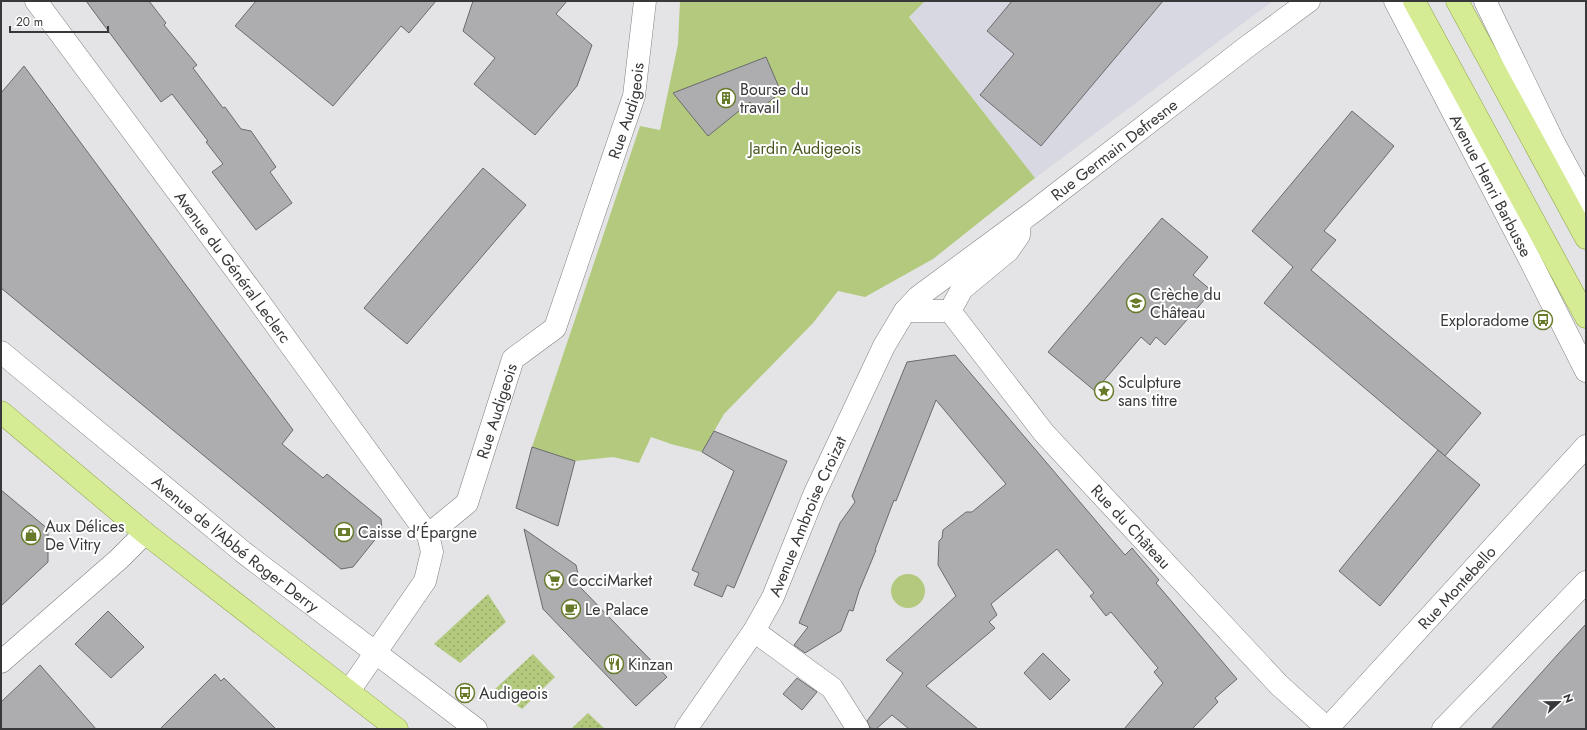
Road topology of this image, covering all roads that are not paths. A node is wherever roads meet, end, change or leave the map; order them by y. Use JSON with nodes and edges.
{"nodes":[{"id":1,"x":36,"y":1,"type":"edge"},
{"id":2,"x":645,"y":1,"type":"edge"},
{"id":3,"x":1309,"y":1,"type":"edge"},
{"id":4,"x":1395,"y":1,"type":"edge"},
{"id":5,"x":1414,"y":1,"type":"edge"},
{"id":6,"x":1457,"y":1,"type":"edge"},
{"id":7,"x":1486,"y":1,"type":"edge"},
{"id":8,"x":1586,"y":202,"type":"edge"},
{"id":9,"x":1020,"y":222,"type":"junction"},
{"id":10,"x":1586,"y":238,"type":"edge"},
{"id":11,"x":911,"y":304,"type":"junction"},
{"id":12,"x":950,"y":311,"type":"junction"},
{"id":13,"x":1586,"y":318,"type":"edge"},
{"id":14,"x":1,"y":352,"type":"edge"},
{"id":15,"x":1586,"y":371,"type":"edge"},
{"id":16,"x":1,"y":412,"type":"edge"},
{"id":17,"x":1586,"y":446,"type":"edge"},
{"id":18,"x":145,"y":533,"type":"junction"},
{"id":19,"x":428,"y":535,"type":"junction"},
{"id":20,"x":1586,"y":582,"type":"edge"},
{"id":21,"x":754,"y":631,"type":"junction"},
{"id":22,"x":376,"y":653,"type":"junction"},
{"id":23,"x":1,"y":662,"type":"edge"},
{"id":24,"x":349,"y":691,"type":"junction"},
{"id":25,"x":397,"y":729,"type":"edge"},
{"id":26,"x":476,"y":729,"type":"edge"},
{"id":27,"x":686,"y":729,"type":"edge"},
{"id":28,"x":858,"y":729,"type":"edge"},
{"id":29,"x":1327,"y":729,"type":"edge"},
{"id":30,"x":1443,"y":729,"type":"edge"}],
"edges":[{"from":1,"to":19,"type":"street","name":"Avenue du Général Leclerc"},
{"from":2,"to":19,"type":"street","name":"Rue Audigeois"},
{"from":3,"to":9,"type":"street","name":"Rue Germain Defresne"},
{"from":4,"to":15,"type":"street","name":"Avenue Henri Barbusse"},
{"from":5,"to":13,"type":"main road","name":"Avenue Henri Barbusse"},
{"from":6,"to":10,"type":"main road"},
{"from":7,"to":8,"type":"street"},
{"from":9,"to":11,"type":"street","name":"Rue Germain Defresne"},
{"from":9,"to":12,"type":"street"},
{"from":11,"to":12,"type":"street"},
{"from":11,"to":21,"type":"street","name":"Avenue Ambroise Croizat"},
{"from":12,"to":29,"type":"street","name":"Rue du Château"},
{"from":14,"to":22,"type":"street","name":"Avenue de l'Abbé Roger Derry"},
{"from":16,"to":18,"type":"main road"},
{"from":17,"to":29,"type":"street","name":"Rue Montebello"},
{"from":18,"to":23,"type":"street"},
{"from":18,"to":24,"type":"main road"},
{"from":19,"to":22,"type":"street"},
{"from":20,"to":30,"type":"street"},
{"from":21,"to":27,"type":"street","name":"Avenue Ambroise Croizat"},
{"from":21,"to":28,"type":"street"},
{"from":22,"to":24,"type":"street"},
{"from":22,"to":26,"type":"street","name":"Avenue de l'Abbé Roger Derry"},
{"from":24,"to":25,"type":"main road"}]}
